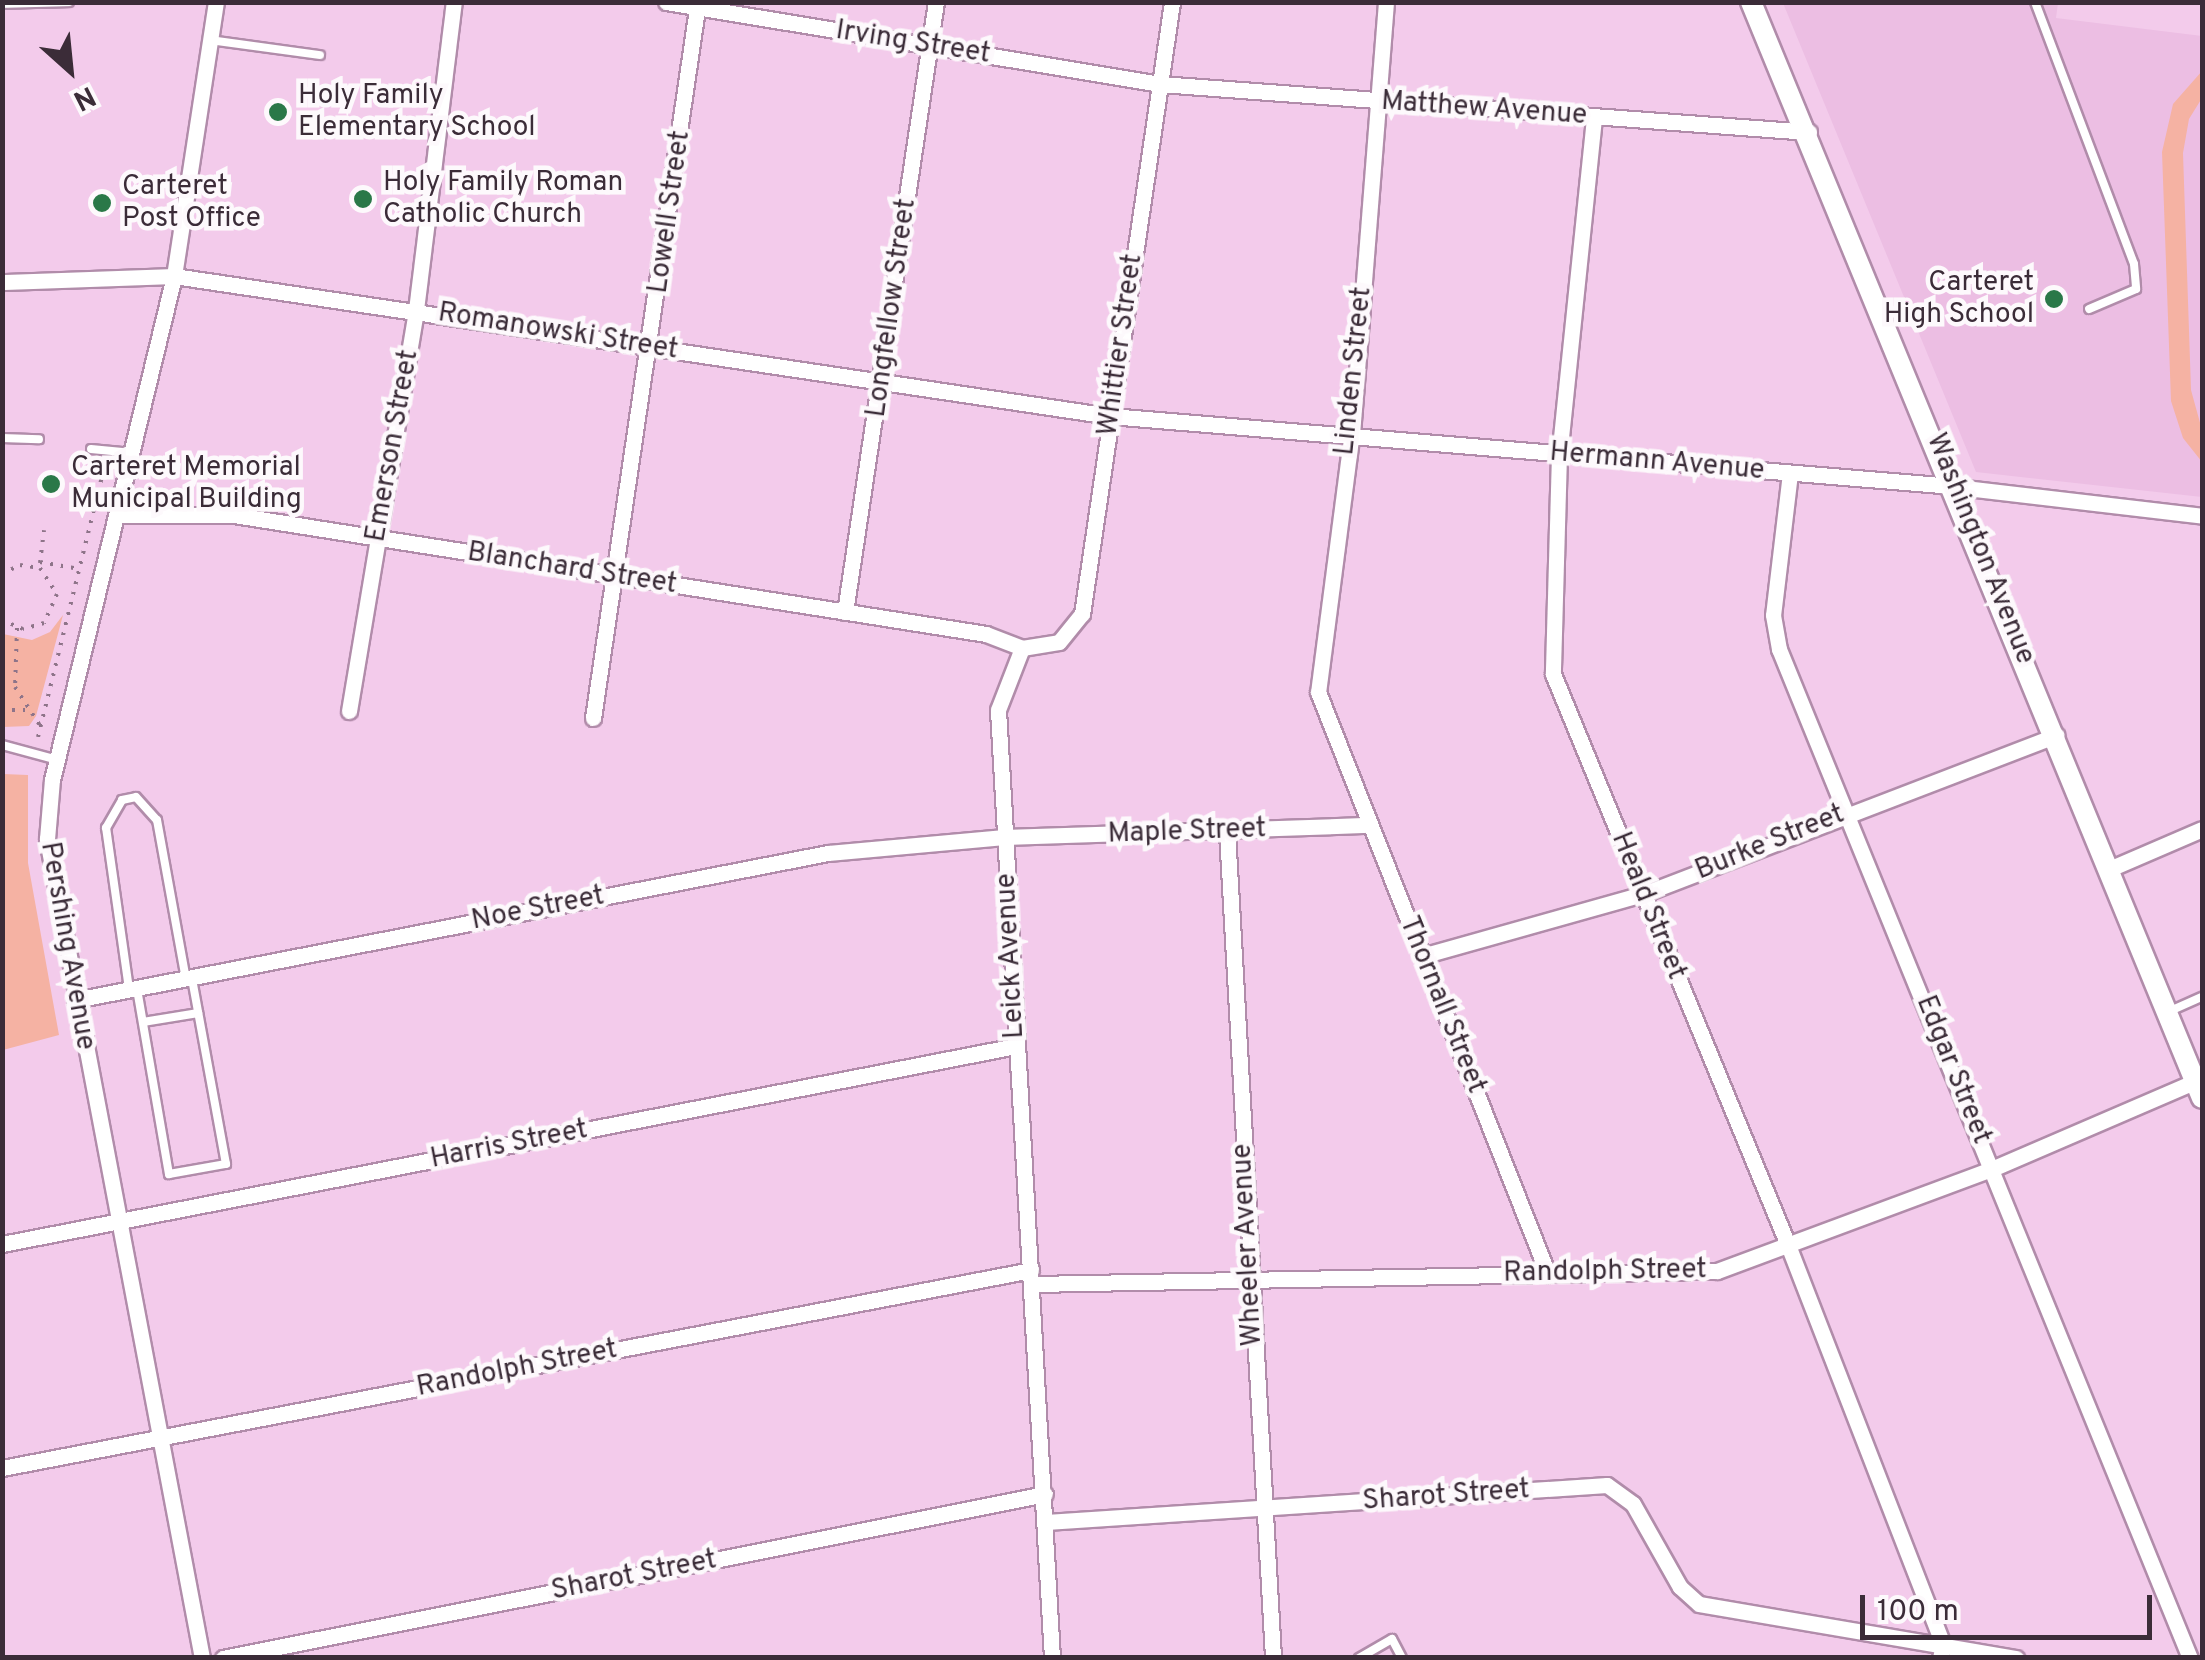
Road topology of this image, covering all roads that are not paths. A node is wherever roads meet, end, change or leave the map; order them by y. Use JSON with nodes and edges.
{"nodes":[{"id":1,"x":69,"y":2,"type":"edge"},
{"id":2,"x":216,"y":2,"type":"edge"},
{"id":3,"x":454,"y":2,"type":"edge"},
{"id":4,"x":666,"y":2,"type":"edge"},
{"id":5,"x":936,"y":2,"type":"edge"},
{"id":6,"x":1172,"y":2,"type":"edge"},
{"id":7,"x":1386,"y":2,"type":"edge"},
{"id":8,"x":1750,"y":2,"type":"edge"},
{"id":9,"x":2035,"y":2,"type":"edge"},
{"id":10,"x":2,"y":4,"type":"edge"},
{"id":11,"x":698,"y":5,"type":"edge"},
{"id":12,"x":210,"y":40,"type":"junction"},
{"id":13,"x":930,"y":46,"type":"junction"},
{"id":14,"x":320,"y":54,"type":"dead end"},
{"id":15,"x":1160,"y":84,"type":"junction"},
{"id":16,"x":1378,"y":101,"type":"junction"},
{"id":17,"x":1594,"y":118,"type":"junction"},
{"id":18,"x":1809,"y":132,"type":"junction"},
{"id":19,"x":174,"y":276,"type":"junction"},
{"id":20,"x":2,"y":282,"type":"edge"},
{"id":21,"x":2089,"y":309,"type":"dead end"},
{"id":22,"x":416,"y":310,"type":"junction"},
{"id":23,"x":652,"y":347,"type":"junction"},
{"id":24,"x":882,"y":384,"type":"junction"},
{"id":25,"x":1110,"y":416,"type":"junction"},
{"id":26,"x":1348,"y":436,"type":"junction"},
{"id":27,"x":2,"y":438,"type":"edge"},
{"id":28,"x":39,"y":439,"type":"dead end"},
{"id":29,"x":91,"y":449,"type":"dead end"},
{"id":30,"x":133,"y":453,"type":"junction"},
{"id":31,"x":1559,"y":454,"type":"junction"},
{"id":32,"x":1790,"y":473,"type":"junction"},
{"id":33,"x":1954,"y":487,"type":"junction"},
{"id":34,"x":118,"y":515,"type":"junction"},
{"id":35,"x":2202,"y":516,"type":"edge"},
{"id":36,"x":376,"y":538,"type":"junction"},
{"id":37,"x":616,"y":576,"type":"junction"},
{"id":38,"x":846,"y":612,"type":"junction"},
{"id":39,"x":1022,"y":648,"type":"junction"},
{"id":40,"x":349,"y":711,"type":"dead end"},
{"id":41,"x":593,"y":718,"type":"dead end"},
{"id":42,"x":2057,"y":735,"type":"junction"},
{"id":43,"x":1335,"y":736,"type":"joint"},
{"id":44,"x":2,"y":744,"type":"edge"},
{"id":45,"x":58,"y":760,"type":"junction"},
{"id":46,"x":1847,"y":813,"type":"junction"},
{"id":47,"x":1370,"y":824,"type":"junction"},
{"id":48,"x":2202,"y":829,"type":"edge"},
{"id":49,"x":1228,"y":832,"type":"junction"},
{"id":50,"x":1004,"y":837,"type":"junction"},
{"id":51,"x":2107,"y":870,"type":"junction"},
{"id":52,"x":1643,"y":894,"type":"junction"},
{"id":53,"x":1422,"y":956,"type":"junction"},
{"id":54,"x":189,"y":979,"type":"junction"},
{"id":55,"x":133,"y":989,"type":"junction"},
{"id":56,"x":2202,"y":997,"type":"edge"},
{"id":57,"x":76,"y":1000,"type":"junction"},
{"id":58,"x":198,"y":1013,"type":"junction"},
{"id":59,"x":2166,"y":1013,"type":"junction"},
{"id":60,"x":143,"y":1022,"type":"junction"},
{"id":61,"x":1016,"y":1046,"type":"junction"},
{"id":62,"x":2200,"y":1086,"type":"edge"},
{"id":63,"x":1994,"y":1168,"type":"junction"},
{"id":64,"x":116,"y":1221,"type":"junction"},
{"id":65,"x":2,"y":1244,"type":"edge"},
{"id":66,"x":1788,"y":1245,"type":"junction"},
{"id":67,"x":1548,"y":1274,"type":"junction"},
{"id":68,"x":1031,"y":1277,"type":"junction"},
{"id":69,"x":1249,"y":1280,"type":"junction"},
{"id":70,"x":159,"y":1438,"type":"junction"},
{"id":71,"x":2,"y":1468,"type":"edge"},
{"id":72,"x":1044,"y":1494,"type":"junction"},
{"id":73,"x":1264,"y":1509,"type":"junction"},
{"id":74,"x":1046,"y":1522,"type":"junction"},
{"id":75,"x":1941,"y":1651,"type":"edge"},
{"id":76,"x":202,"y":1658,"type":"edge"},
{"id":77,"x":223,"y":1658,"type":"edge"},
{"id":78,"x":1052,"y":1658,"type":"edge"},
{"id":79,"x":1273,"y":1658,"type":"edge"},
{"id":80,"x":1359,"y":1658,"type":"edge"},
{"id":81,"x":1402,"y":1658,"type":"edge"},
{"id":82,"x":2016,"y":1658,"type":"edge"},
{"id":83,"x":2190,"y":1658,"type":"edge"}],
"edges":[{"from":1,"to":10,"type":"lane"},
{"from":2,"to":12,"type":"street","name":"Pershing Avenue"},
{"from":3,"to":22,"type":"street","name":"Emerson Street"},
{"from":4,"to":11,"type":"street","name":"Irving Street"},
{"from":5,"to":13,"type":"street","name":"Longfellow Street"},
{"from":6,"to":15,"type":"street","name":"Whittier Street"},
{"from":7,"to":16,"type":"street","name":"Linden Street"},
{"from":8,"to":18,"type":"street","name":"Washington Avenue"},
{"from":9,"to":21,"type":"lane"},
{"from":11,"to":13,"type":"street","name":"Irving Street"},
{"from":11,"to":23,"type":"street","name":"Lowell Street"},
{"from":12,"to":14,"type":"lane"},
{"from":12,"to":19,"type":"street","name":"Pershing Avenue"},
{"from":13,"to":15,"type":"street","name":"Irving Street"},
{"from":13,"to":24,"type":"street","name":"Longfellow Street"},
{"from":15,"to":16,"type":"street","name":"Matthew Avenue"},
{"from":15,"to":25,"type":"street","name":"Whittier Street"},
{"from":16,"to":17,"type":"street","name":"Matthew Avenue"},
{"from":16,"to":26,"type":"street","name":"Linden Street"},
{"from":17,"to":18,"type":"street","name":"Matthew Avenue"},
{"from":17,"to":31,"type":"street","name":"Heald Street"},
{"from":18,"to":33,"type":"street","name":"Washington Avenue"},
{"from":19,"to":20,"type":"street","name":"Romanowski Street"},
{"from":19,"to":22,"type":"street","name":"Romanowski Street"},
{"from":19,"to":30,"type":"street","name":"Pershing Avenue"},
{"from":22,"to":23,"type":"street","name":"Romanowski Street"},
{"from":22,"to":36,"type":"street","name":"Emerson Street"},
{"from":23,"to":24,"type":"street","name":"Romanowski Street"},
{"from":23,"to":37,"type":"street","name":"Lowell Street"},
{"from":24,"to":25,"type":"street","name":"Romanowski Street"},
{"from":24,"to":38,"type":"street","name":"Longfellow Street"},
{"from":25,"to":26,"type":"street","name":"Hermann Avenue"},
{"from":25,"to":39,"type":"street","name":"Whittier Street"},
{"from":26,"to":31,"type":"street","name":"Hermann Avenue"},
{"from":26,"to":43,"type":"street","name":"Linden Street"},
{"from":27,"to":28,"type":"lane"},
{"from":29,"to":30,"type":"lane"},
{"from":30,"to":34,"type":"street","name":"Pershing Avenue"},
{"from":31,"to":32,"type":"street","name":"Hermann Avenue"},
{"from":31,"to":52,"type":"street","name":"Heald Street"},
{"from":32,"to":33,"type":"street","name":"Hermann Avenue"},
{"from":32,"to":46,"type":"street","name":"Edgar Street"},
{"from":33,"to":35,"type":"street","name":"Hermann Avenue"},
{"from":33,"to":42,"type":"street","name":"Washington Avenue"},
{"from":34,"to":36,"type":"street","name":"Blanchard Street"},
{"from":34,"to":45,"type":"street","name":"Pershing Avenue"},
{"from":36,"to":37,"type":"street","name":"Blanchard Street"},
{"from":36,"to":40,"type":"street","name":"Emerson Street"},
{"from":37,"to":38,"type":"street","name":"Blanchard Street"},
{"from":37,"to":41,"type":"street","name":"Lowell Street"},
{"from":38,"to":39,"type":"street","name":"Blanchard Street"},
{"from":39,"to":50,"type":"street","name":"Leick Avenue"},
{"from":42,"to":46,"type":"street","name":"Burke Street"},
{"from":42,"to":51,"type":"street","name":"Washington Avenue"},
{"from":43,"to":47,"type":"street","name":"Thornall Street"},
{"from":44,"to":45,"type":"lane"},
{"from":45,"to":57,"type":"street","name":"Pershing Avenue"},
{"from":46,"to":52,"type":"street","name":"Burke Street"},
{"from":46,"to":63,"type":"street","name":"Edgar Street"},
{"from":47,"to":49,"type":"street","name":"Maple Street"},
{"from":47,"to":53,"type":"street","name":"Thornall Street"},
{"from":48,"to":51,"type":"street"},
{"from":49,"to":50,"type":"street","name":"Maple Street"},
{"from":49,"to":69,"type":"street","name":"Wheeler Avenue"},
{"from":50,"to":54,"type":"street","name":"Noe Street"},
{"from":50,"to":61,"type":"street","name":"Leick Avenue"},
{"from":51,"to":59,"type":"street","name":"Washington Avenue"},
{"from":52,"to":53,"type":"street","name":"Burke Street"},
{"from":52,"to":66,"type":"street","name":"Heald Street"},
{"from":53,"to":67,"type":"street","name":"Thornall Street"},
{"from":54,"to":55,"type":"street","name":"Noe Street"},
{"from":54,"to":55,"type":"lane"},
{"from":54,"to":58,"type":"lane"},
{"from":55,"to":57,"type":"street","name":"Noe Street"},
{"from":55,"to":60,"type":"lane"},
{"from":56,"to":59,"type":"lane"},
{"from":57,"to":64,"type":"street","name":"Pershing Avenue"},
{"from":58,"to":60,"type":"lane"},
{"from":58,"to":60,"type":"lane"},
{"from":59,"to":62,"type":"street","name":"Washington Avenue"},
{"from":61,"to":64,"type":"street","name":"Harris Street"},
{"from":61,"to":68,"type":"street","name":"Leick Avenue"},
{"from":62,"to":63,"type":"street","name":"Randolph Street"},
{"from":63,"to":66,"type":"street","name":"Randolph Street"},
{"from":63,"to":83,"type":"street","name":"Edgar Street"},
{"from":64,"to":65,"type":"street","name":"Harris Street"},
{"from":64,"to":70,"type":"street","name":"Pershing Avenue"},
{"from":66,"to":67,"type":"street","name":"Randolph Street"},
{"from":66,"to":75,"type":"street","name":"Heald Street"},
{"from":67,"to":69,"type":"street","name":"Randolph Street"},
{"from":68,"to":69,"type":"street","name":"Randolph Street"},
{"from":68,"to":70,"type":"street","name":"Randolph Street"},
{"from":68,"to":72,"type":"street","name":"Leick Avenue"},
{"from":69,"to":73,"type":"street","name":"Wheeler Avenue"},
{"from":70,"to":71,"type":"street","name":"Randolph Street"},
{"from":70,"to":76,"type":"street","name":"Pershing Avenue"},
{"from":72,"to":74,"type":"street","name":"Leick Avenue"},
{"from":72,"to":77,"type":"street","name":"Sharot Street"},
{"from":73,"to":74,"type":"street","name":"Sharot Street"},
{"from":73,"to":75,"type":"street","name":"Sharot Street"},
{"from":73,"to":79,"type":"street","name":"Wheeler Avenue"},
{"from":74,"to":78,"type":"street"},
{"from":75,"to":82,"type":"street"},
{"from":80,"to":81,"type":"lane"}]}
